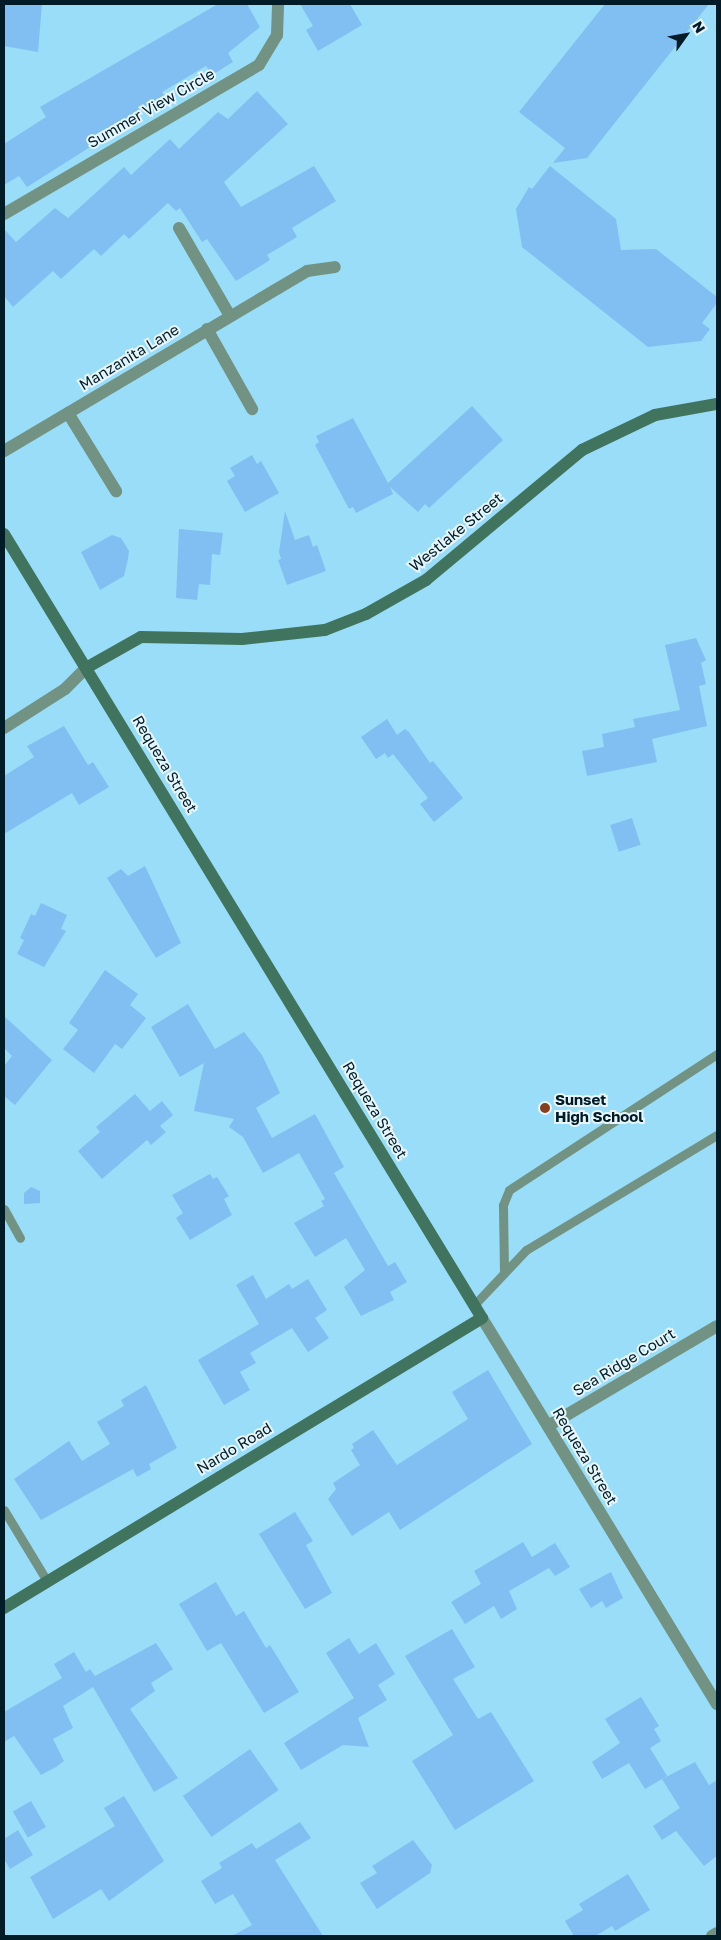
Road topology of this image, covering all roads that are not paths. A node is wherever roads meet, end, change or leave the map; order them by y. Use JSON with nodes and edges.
{"nodes":[{"id":1,"x":278,"y":4,"type":"edge"},
{"id":2,"x":4,"y":214,"type":"edge"},
{"id":3,"x":179,"y":228,"type":"dead end"},
{"id":4,"x":335,"y":267,"type":"dead end"},
{"id":5,"x":230,"y":316,"type":"junction"},
{"id":6,"x":207,"y":329,"type":"junction"},
{"id":7,"x":717,"y":404,"type":"edge"},
{"id":8,"x":252,"y":409,"type":"dead end"},
{"id":9,"x":68,"y":412,"type":"junction"},
{"id":10,"x":4,"y":451,"type":"edge"},
{"id":11,"x":116,"y":491,"type":"dead end"},
{"id":12,"x":4,"y":534,"type":"edge"},
{"id":13,"x":86,"y":668,"type":"junction"},
{"id":14,"x":4,"y":728,"type":"edge"},
{"id":15,"x":717,"y":1054,"type":"edge"},
{"id":16,"x":717,"y":1135,"type":"edge"},
{"id":17,"x":4,"y":1210,"type":"edge"},
{"id":18,"x":20,"y":1238,"type":"dead end"},
{"id":19,"x":504,"y":1271,"type":"junction"},
{"id":20,"x":474,"y":1305,"type":"junction"},
{"id":21,"x":482,"y":1318,"type":"junction"},
{"id":22,"x":717,"y":1326,"type":"edge"},
{"id":23,"x":548,"y":1426,"type":"junction"},
{"id":24,"x":4,"y":1510,"type":"edge"},
{"id":25,"x":48,"y":1581,"type":"junction"},
{"id":26,"x":4,"y":1608,"type":"edge"},
{"id":27,"x":717,"y":1704,"type":"edge"},
{"id":28,"x":717,"y":1933,"type":"edge"},
{"id":29,"x":712,"y":1936,"type":"edge"}],
"edges":[{"from":1,"to":2,"type":"street","name":"Summer View Circle"},
{"from":3,"to":5,"type":"street"},
{"from":4,"to":5,"type":"street","name":"Manzanita Lane"},
{"from":5,"to":6,"type":"street","name":"Manzanita Lane"},
{"from":6,"to":8,"type":"street"},
{"from":6,"to":9,"type":"street","name":"Manzanita Lane"},
{"from":7,"to":13,"type":"street","name":"Westlake Street"},
{"from":9,"to":10,"type":"street","name":"Manzanita Lane"},
{"from":9,"to":11,"type":"street"},
{"from":12,"to":13,"type":"street","name":"Requeza Street"},
{"from":13,"to":14,"type":"street"},
{"from":13,"to":20,"type":"street","name":"Requeza Street"},
{"from":15,"to":19,"type":"lane"},
{"from":16,"to":19,"type":"lane"},
{"from":17,"to":18,"type":"lane"},
{"from":19,"to":20,"type":"lane"},
{"from":20,"to":21,"type":"street","name":"Requeza Street"},
{"from":21,"to":23,"type":"street","name":"Requeza Street"},
{"from":21,"to":25,"type":"street","name":"Nardo Road"},
{"from":22,"to":23,"type":"street","name":"Sea Ridge Court"},
{"from":23,"to":27,"type":"street","name":"Requeza Street"},
{"from":24,"to":25,"type":"lane"},
{"from":25,"to":26,"type":"street","name":"Nardo Road"},
{"from":28,"to":29,"type":"street"}]}
